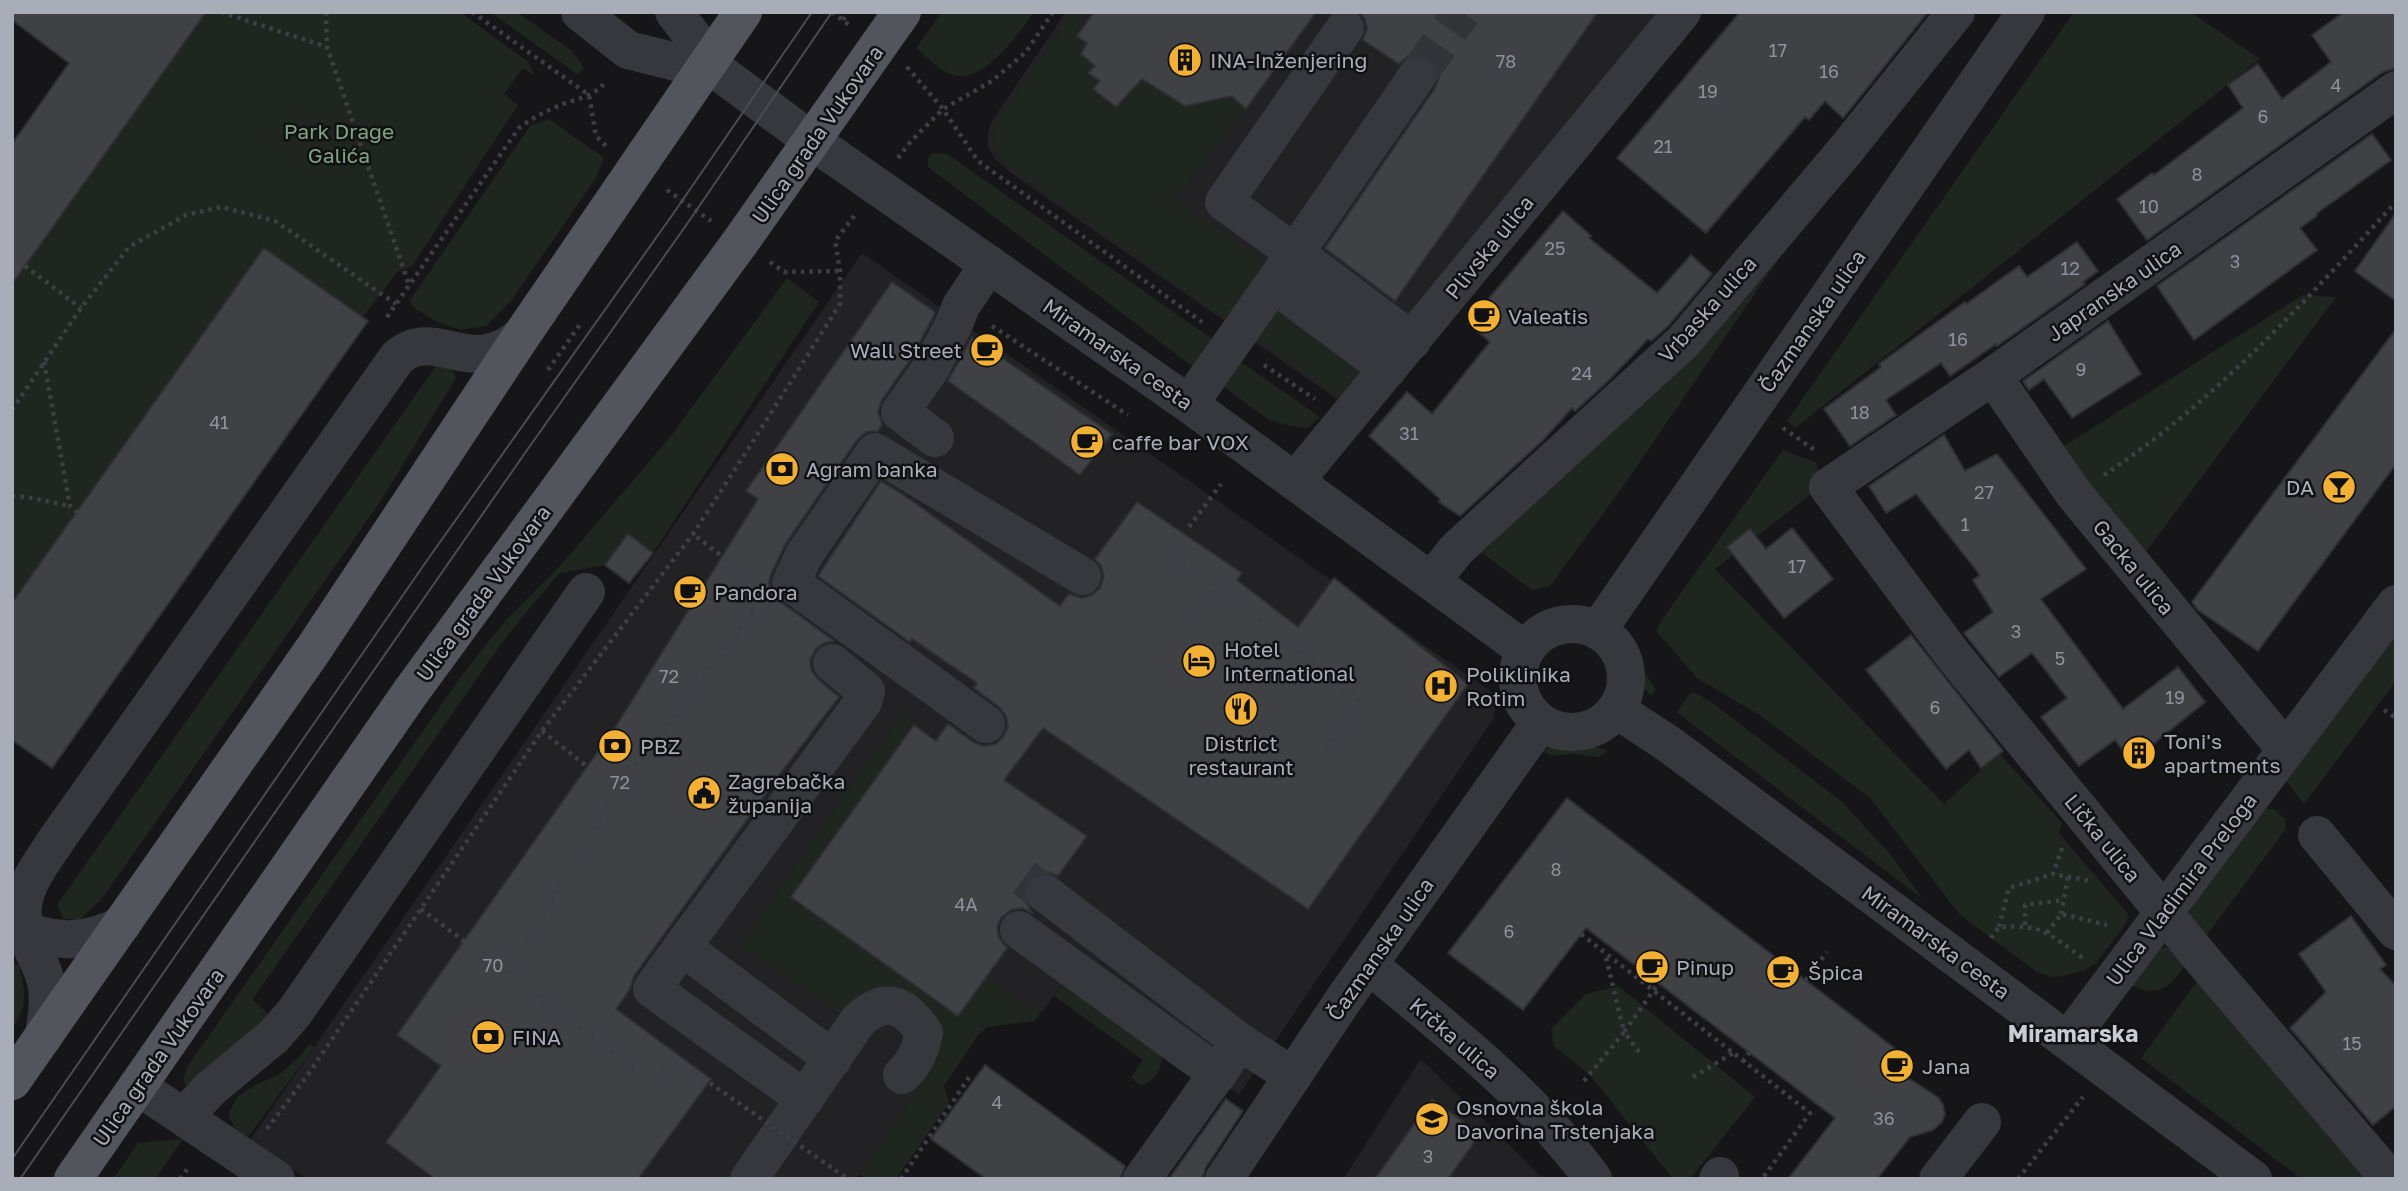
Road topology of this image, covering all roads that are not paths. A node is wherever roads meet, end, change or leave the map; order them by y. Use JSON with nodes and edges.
{"nodes":[{"id":1,"x":580,"y":12,"type":"edge"},
{"id":2,"x":674,"y":12,"type":"edge"},
{"id":3,"x":743,"y":12,"type":"edge"},
{"id":4,"x":902,"y":12,"type":"edge"},
{"id":5,"x":1682,"y":12,"type":"edge"},
{"id":6,"x":1956,"y":12,"type":"edge"},
{"id":7,"x":2026,"y":12,"type":"edge"},
{"id":8,"x":1345,"y":27,"type":"dead end"},
{"id":9,"x":708,"y":64,"type":"junction"},
{"id":10,"x":1417,"y":76,"type":"tunnel mouth"},
{"id":11,"x":2396,"y":90,"type":"edge"},
{"id":12,"x":812,"y":141,"type":"junction"},
{"id":13,"x":1295,"y":253,"type":"junction"},
{"id":14,"x":989,"y":264,"type":"junction"},
{"id":15,"x":1290,"y":297,"type":"dead end"},
{"id":16,"x":522,"y":335,"type":"junction"},
{"id":17,"x":1400,"y":355,"type":"junction"},
{"id":18,"x":1993,"y":376,"type":"junction"},
{"id":19,"x":1189,"y":404,"type":"junction"},
{"id":20,"x":900,"y":412,"type":"junction"},
{"id":21,"x":935,"y":439,"type":"dead end"},
{"id":22,"x":874,"y":452,"type":"junction"},
{"id":23,"x":1295,"y":481,"type":"junction"},
{"id":24,"x":1828,"y":486,"type":"joint"},
{"id":25,"x":1082,"y":576,"type":"dead end"},
{"id":26,"x":1431,"y":581,"type":"junction"},
{"id":27,"x":586,"y":592,"type":"dead end"},
{"id":28,"x":2396,"y":604,"type":"edge"},
{"id":29,"x":1598,"y":630,"type":"junction"},
{"id":30,"x":1525,"y":650,"type":"junction"},
{"id":31,"x":832,"y":663,"type":"dead end"},
{"id":32,"x":1617,"y":710,"type":"junction"},
{"id":33,"x":1540,"y":723,"type":"junction"},
{"id":34,"x":986,"y":724,"type":"dead end"},
{"id":35,"x":2286,"y":750,"type":"junction"},
{"id":36,"x":2317,"y":835,"type":"dead end"},
{"id":37,"x":1046,"y":894,"type":"tunnel mouth"},
{"id":38,"x":2164,"y":912,"type":"junction"},
{"id":39,"x":122,"y":925,"type":"junction"},
{"id":40,"x":17,"y":927,"type":"edge"},
{"id":41,"x":1019,"y":930,"type":"dead end"},
{"id":42,"x":2396,"y":931,"type":"edge"},
{"id":43,"x":682,"y":947,"type":"junction"},
{"id":44,"x":1369,"y":965,"type":"junction"},
{"id":45,"x":43,"y":1037,"type":"junction"},
{"id":46,"x":2068,"y":1040,"type":"junction"},
{"id":47,"x":1240,"y":1042,"type":"junction"},
{"id":48,"x":833,"y":1059,"type":"junction"},
{"id":49,"x":1218,"y":1074,"type":"junction"},
{"id":50,"x":902,"y":1075,"type":"dead end"},
{"id":51,"x":1293,"y":1076,"type":"junction"},
{"id":52,"x":12,"y":1081,"type":"edge"},
{"id":53,"x":137,"y":1086,"type":"junction"},
{"id":54,"x":805,"y":1099,"type":"junction"},
{"id":55,"x":185,"y":1116,"type":"junction"},
{"id":56,"x":1982,"y":1122,"type":"dead end"},
{"id":57,"x":73,"y":1179,"type":"edge"},
{"id":58,"x":276,"y":1179,"type":"edge"},
{"id":59,"x":748,"y":1179,"type":"edge"},
{"id":60,"x":1142,"y":1179,"type":"edge"},
{"id":61,"x":1224,"y":1179,"type":"edge"},
{"id":62,"x":1593,"y":1179,"type":"edge"},
{"id":63,"x":1938,"y":1179,"type":"edge"},
{"id":64,"x":2253,"y":1179,"type":"edge"},
{"id":65,"x":2390,"y":1179,"type":"edge"}],
"edges":[{"from":1,"to":9,"type":"street","name":"Miramarska cesta"},
{"from":2,"to":9,"type":"street","name":"Miramarska cesta"},
{"from":3,"to":9,"type":"main road"},
{"from":4,"to":12,"type":"main road","name":"Ulica grada Vukovara"},
{"from":5,"to":17,"type":"street","name":"Plivska ulica"},
{"from":6,"to":26,"type":"street","name":"Vrbaska ulica"},
{"from":7,"to":29,"type":"street","name":"Čazmanska ulica"},
{"from":8,"to":13,"type":"street"},
{"from":9,"to":12,"type":"street","name":"Miramarska cesta"},
{"from":9,"to":16,"type":"main road"},
{"from":10,"to":13,"type":"street"},
{"from":11,"to":18,"type":"street","name":"Japranska ulica"},
{"from":12,"to":14,"type":"street","name":"Miramarska cesta"},
{"from":12,"to":53,"type":"main road","name":"Ulica grada Vukovara"},
{"from":13,"to":17,"type":"street"},
{"from":13,"to":19,"type":"street"},
{"from":14,"to":19,"type":"street","name":"Miramarska cesta"},
{"from":14,"to":20,"type":"street"},
{"from":15,"to":17,"type":"street"},
{"from":16,"to":39,"type":"main road"},
{"from":16,"to":40,"type":"street"},
{"from":17,"to":23,"type":"street","name":"Plivska ulica"},
{"from":18,"to":24,"type":"street","name":"Japranska ulica"},
{"from":18,"to":35,"type":"street","name":"Gacka ulica"},
{"from":19,"to":23,"type":"street","name":"Miramarska cesta"},
{"from":20,"to":21,"type":"street"},
{"from":20,"to":22,"type":"street"},
{"from":22,"to":25,"type":"street"},
{"from":22,"to":34,"type":"street"},
{"from":23,"to":26,"type":"street","name":"Miramarska cesta"},
{"from":24,"to":38,"type":"street","name":"Lička ulica"},
{"from":26,"to":30,"type":"street","name":"Miramarska cesta"},
{"from":27,"to":55,"type":"street"},
{"from":28,"to":35,"type":"street","name":"Ulica Vladimira Preloga"},
{"from":29,"to":30,"type":"street"},
{"from":29,"to":32,"type":"street"},
{"from":30,"to":33,"type":"street"},
{"from":31,"to":43,"type":"street"},
{"from":32,"to":33,"type":"street"},
{"from":32,"to":46,"type":"street","name":"Miramarska cesta"},
{"from":33,"to":44,"type":"street","name":"Čazmanska ulica"},
{"from":35,"to":38,"type":"street","name":"Ulica Vladimira Preloga"},
{"from":36,"to":42,"type":"street"},
{"from":37,"to":47,"type":"street"},
{"from":38,"to":46,"type":"street","name":"Ulica Vladimira Preloga"},
{"from":38,"to":65,"type":"street","name":"Lička ulica"},
{"from":39,"to":40,"type":"street"},
{"from":39,"to":45,"type":"main road"},
{"from":40,"to":45,"type":"street"},
{"from":41,"to":49,"type":"street"},
{"from":43,"to":48,"type":"street"},
{"from":43,"to":54,"type":"street"},
{"from":44,"to":51,"type":"street","name":"Čazmanska ulica"},
{"from":44,"to":62,"type":"street","name":"Krčka ulica"},
{"from":45,"to":52,"type":"main road"},
{"from":46,"to":64,"type":"street","name":"Miramarska cesta"},
{"from":47,"to":49,"type":"street"},
{"from":47,"to":51,"type":"street"},
{"from":48,"to":50,"type":"street"},
{"from":48,"to":54,"type":"street"},
{"from":49,"to":60,"type":"street"},
{"from":51,"to":61,"type":"street","name":"Čazmanska ulica"},
{"from":53,"to":55,"type":"street"},
{"from":53,"to":57,"type":"main road","name":"Ulica grada Vukovara"},
{"from":54,"to":59,"type":"street"},
{"from":55,"to":58,"type":"street"},
{"from":56,"to":63,"type":"street"}]}
